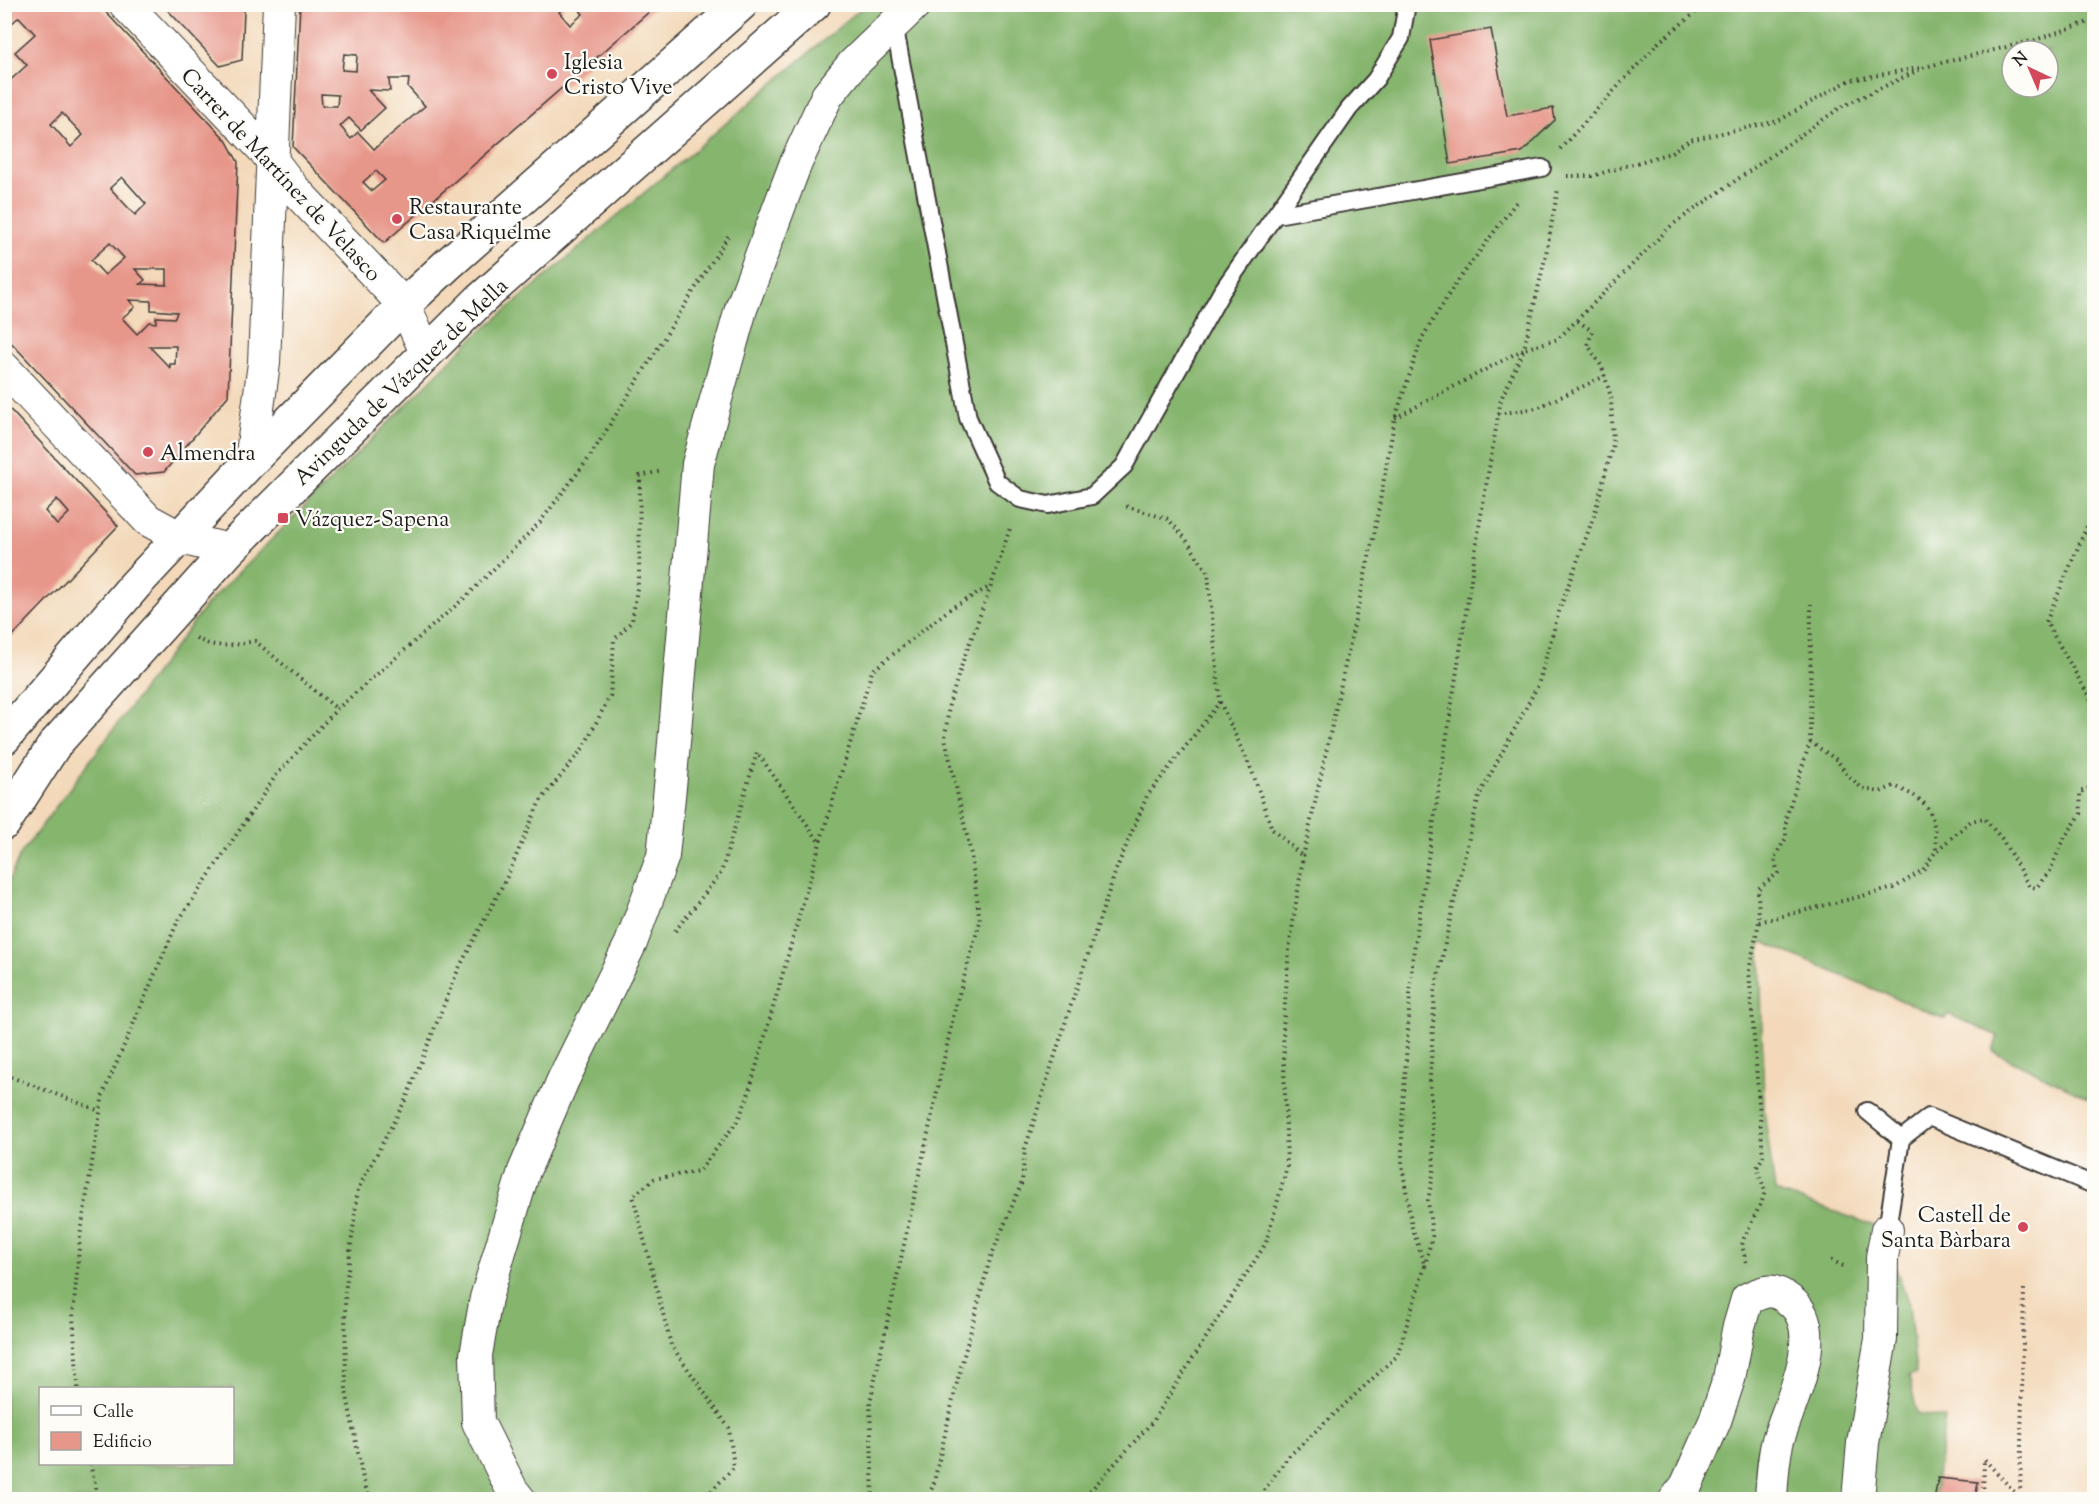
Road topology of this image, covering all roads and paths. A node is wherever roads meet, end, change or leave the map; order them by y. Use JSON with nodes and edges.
{"nodes":[{"id":1,"x":125,"y":4,"type":"edge"},
{"id":2,"x":279,"y":4,"type":"edge"},
{"id":3,"x":741,"y":4,"type":"edge"},
{"id":4,"x":814,"y":4,"type":"edge"},
{"id":5,"x":1407,"y":4,"type":"edge"},
{"id":6,"x":1706,"y":4,"type":"edge"},
{"id":7,"x":904,"y":14,"type":"edge"},
{"id":8,"x":2094,"y":20,"type":"edge"},
{"id":9,"x":1925,"y":67,"type":"junction"},
{"id":10,"x":272,"y":161,"type":"junction"},
{"id":11,"x":1542,"y":168,"type":"junction"},
{"id":12,"x":1276,"y":216,"type":"junction"},
{"id":13,"x":731,"y":231,"type":"dead end"},
{"id":14,"x":404,"y":305,"type":"junction"},
{"id":15,"x":1578,"y":321,"type":"junction"},
{"id":16,"x":1524,"y":349,"type":"junction"},
{"id":17,"x":426,"y":352,"type":"junction"},
{"id":18,"x":4,"y":368,"type":"edge"},
{"id":19,"x":1605,"y":376,"type":"junction"},
{"id":20,"x":1498,"y":414,"type":"junction"},
{"id":21,"x":1395,"y":418,"type":"junction"},
{"id":22,"x":251,"y":461,"type":"junction"},
{"id":23,"x":698,"y":464,"type":"junction"},
{"id":24,"x":1092,"y":495,"type":"junction"},
{"id":25,"x":1020,"y":498,"type":"junction"},
{"id":26,"x":2094,"y":510,"type":"edge"},
{"id":27,"x":181,"y":538,"type":"junction"},
{"id":28,"x":229,"y":550,"type":"junction"},
{"id":29,"x":991,"y":586,"type":"junction"},
{"id":30,"x":1811,"y":604,"type":"dead end"},
{"id":31,"x":191,"y":635,"type":"dead end"},
{"id":32,"x":1220,"y":702,"type":"junction"},
{"id":33,"x":2094,"y":705,"type":"edge"},
{"id":34,"x":337,"y":709,"type":"junction"},
{"id":35,"x":6,"y":732,"type":"edge"},
{"id":36,"x":1810,"y":742,"type":"junction"},
{"id":37,"x":2094,"y":786,"type":"edge"},
{"id":38,"x":4,"y":823,"type":"edge"},
{"id":39,"x":820,"y":843,"type":"junction"},
{"id":40,"x":1936,"y":851,"type":"junction"},
{"id":41,"x":1303,"y":857,"type":"junction"},
{"id":42,"x":1759,"y":922,"type":"junction"},
{"id":43,"x":669,"y":939,"type":"dead end"},
{"id":44,"x":4,"y":1067,"type":"edge"},
{"id":45,"x":100,"y":1110,"type":"junction"},
{"id":46,"x":1867,"y":1112,"type":"dead end"},
{"id":47,"x":1901,"y":1139,"type":"junction"},
{"id":48,"x":2094,"y":1185,"type":"edge"},
{"id":49,"x":1887,"y":1230,"type":"joint"},
{"id":50,"x":1425,"y":1266,"type":"junction"},
{"id":51,"x":2024,"y":1287,"type":"dead end"},
{"id":52,"x":1747,"y":1299,"type":"junction"},
{"id":53,"x":78,"y":1387,"type":"edge"},
{"id":54,"x":90,"y":1465,"type":"edge"},
{"id":55,"x":2021,"y":1498,"type":"edge"},
{"id":56,"x":99,"y":1500,"type":"edge"},
{"id":57,"x":370,"y":1500,"type":"edge"},
{"id":58,"x":520,"y":1500,"type":"edge"},
{"id":59,"x":703,"y":1500,"type":"edge"},
{"id":60,"x":873,"y":1500,"type":"edge"},
{"id":61,"x":926,"y":1500,"type":"edge"},
{"id":62,"x":1082,"y":1500,"type":"edge"},
{"id":63,"x":1257,"y":1500,"type":"edge"},
{"id":64,"x":1675,"y":1500,"type":"edge"},
{"id":65,"x":1771,"y":1500,"type":"edge"},
{"id":66,"x":1858,"y":1500,"type":"edge"},
{"id":67,"x":1983,"y":1500,"type":"edge"}],
"edges":[{"from":1,"to":10,"type":"street","name":"Carrer de Martínez de Velasco"},
{"from":2,"to":10,"type":"street"},
{"from":3,"to":14,"type":"main road","name":"Avinguda de Vázquez de Mella"},
{"from":4,"to":17,"type":"main road","name":"Avinguda de Vázquez de Mella"},
{"from":5,"to":12,"type":"lane"},
{"from":6,"to":11,"type":"path"},
{"from":7,"to":23,"type":"street"},
{"from":7,"to":25,"type":"lane"},
{"from":8,"to":9,"type":"path"},
{"from":9,"to":11,"type":"path"},
{"from":9,"to":15,"type":"path"},
{"from":10,"to":14,"type":"street","name":"Carrer de Martínez de Velasco"},
{"from":10,"to":22,"type":"street"},
{"from":11,"to":12,"type":"lane"},
{"from":11,"to":16,"type":"path"},
{"from":11,"to":21,"type":"path"},
{"from":12,"to":24,"type":"lane"},
{"from":13,"to":34,"type":"path"},
{"from":14,"to":17,"type":"street","name":"Carrer de Martínez de Velasco"},
{"from":14,"to":22,"type":"main road","name":"Avinguda de Vázquez de Mella"},
{"from":15,"to":16,"type":"path"},
{"from":15,"to":19,"type":"path"},
{"from":16,"to":20,"type":"path"},
{"from":16,"to":21,"type":"path"},
{"from":17,"to":28,"type":"main road","name":"Avinguda de Vázquez de Mella"},
{"from":18,"to":27,"type":"street"},
{"from":19,"to":20,"type":"path"},
{"from":19,"to":50,"type":"path"},
{"from":20,"to":50,"type":"path"},
{"from":21,"to":41,"type":"path"},
{"from":22,"to":27,"type":"main road","name":"Avinguda de Vázquez de Mella"},
{"from":23,"to":57,"type":"path"},
{"from":23,"to":58,"type":"street"},
{"from":24,"to":25,"type":"lane"},
{"from":24,"to":32,"type":"path"},
{"from":25,"to":29,"type":"path"},
{"from":26,"to":33,"type":"path"},
{"from":27,"to":28,"type":"street"},
{"from":27,"to":35,"type":"main road","name":"Avinguda de Vázquez de Mella"},
{"from":28,"to":38,"type":"main road","name":"Avinguda de Vázquez de Mella"},
{"from":29,"to":39,"type":"path"},
{"from":29,"to":60,"type":"path"},
{"from":30,"to":36,"type":"path"},
{"from":31,"to":34,"type":"path"},
{"from":32,"to":41,"type":"path"},
{"from":32,"to":61,"type":"path"},
{"from":34,"to":45,"type":"path"},
{"from":36,"to":40,"type":"path"},
{"from":36,"to":42,"type":"path"},
{"from":37,"to":40,"type":"path"},
{"from":39,"to":43,"type":"path"},
{"from":39,"to":59,"type":"path"},
{"from":40,"to":42,"type":"path"},
{"from":41,"to":62,"type":"path"},
{"from":42,"to":52,"type":"path"},
{"from":44,"to":45,"type":"path"},
{"from":45,"to":53,"type":"path"},
{"from":46,"to":47,"type":"lane"},
{"from":47,"to":48,"type":"lane"},
{"from":47,"to":49,"type":"lane"},
{"from":49,"to":66,"type":"street"},
{"from":50,"to":63,"type":"path"},
{"from":51,"to":55,"type":"path"},
{"from":52,"to":64,"type":"street"},
{"from":52,"to":65,"type":"street"},
{"from":54,"to":56,"type":"path"},
{"from":55,"to":67,"type":"path"}]}
